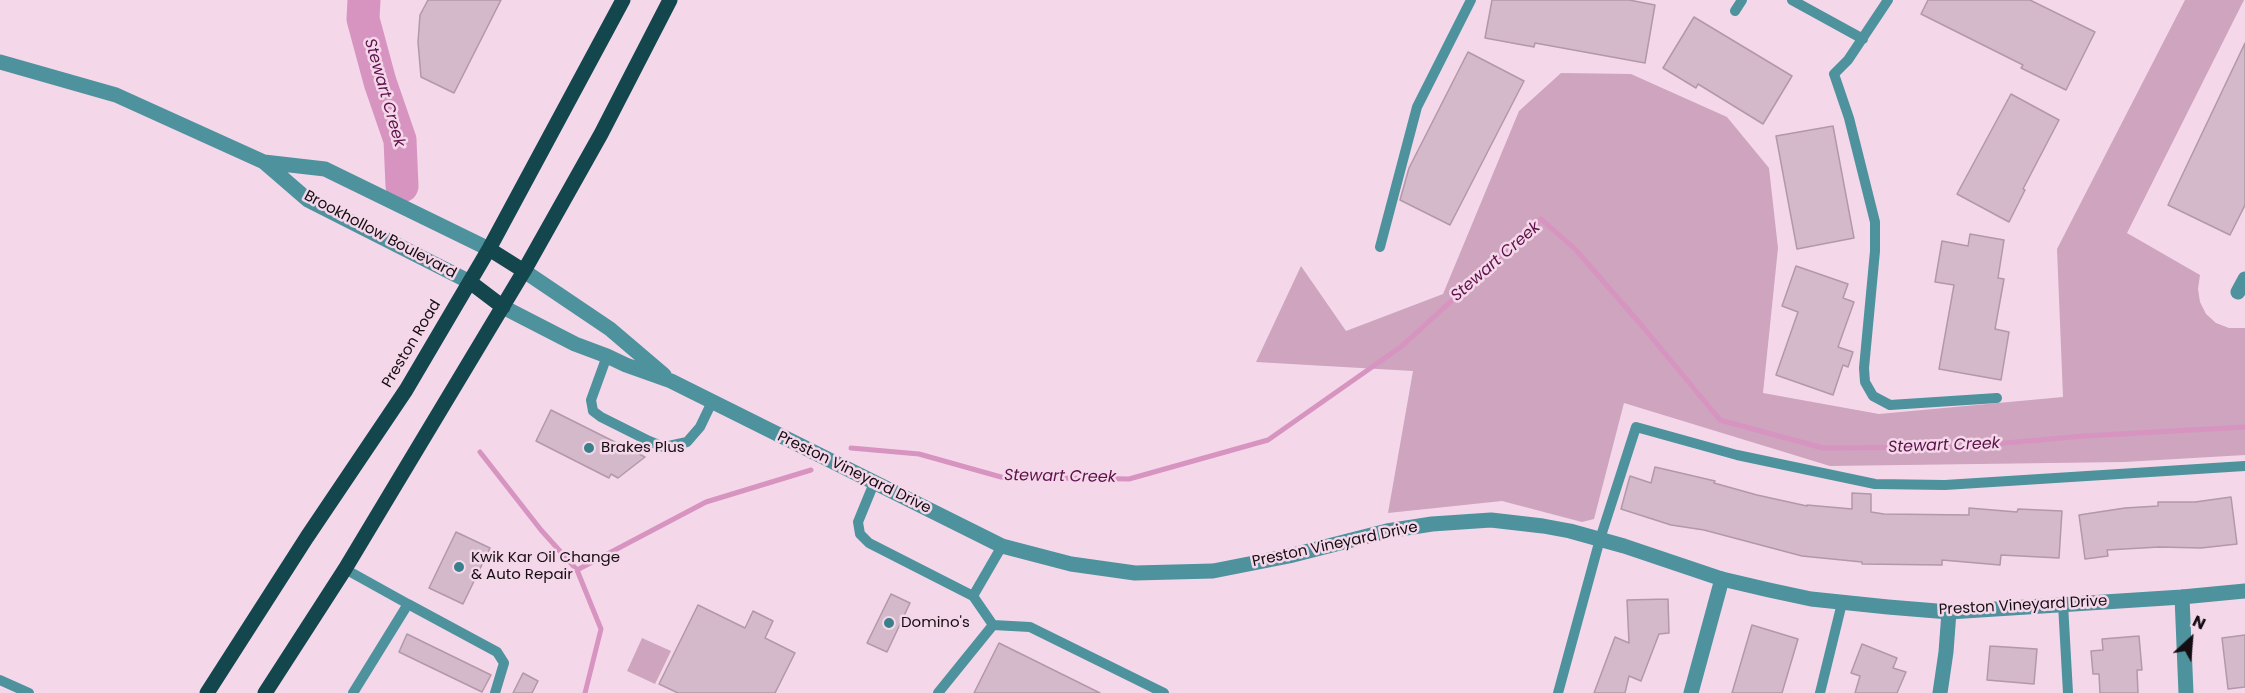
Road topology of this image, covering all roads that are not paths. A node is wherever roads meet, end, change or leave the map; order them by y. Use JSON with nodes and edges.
{"nodes":[{"id":1,"x":623,"y":0,"type":"edge"},
{"id":2,"x":670,"y":0,"type":"edge"},
{"id":3,"x":1472,"y":0,"type":"edge"},
{"id":4,"x":1742,"y":0,"type":"edge"},
{"id":5,"x":1792,"y":0,"type":"edge"},
{"id":6,"x":1888,"y":0,"type":"edge"},
{"id":7,"x":1735,"y":11,"type":"dead end"},
{"id":8,"x":1863,"y":39,"type":"junction"},
{"id":9,"x":0,"y":62,"type":"edge"},
{"id":10,"x":264,"y":162,"type":"junction"},
{"id":11,"x":1380,"y":247,"type":"dead end"},
{"id":12,"x":489,"y":249,"type":"junction"},
{"id":13,"x":524,"y":271,"type":"junction"},
{"id":14,"x":470,"y":282,"type":"junction"},
{"id":15,"x":503,"y":307,"type":"junction"},
{"id":16,"x":607,"y":356,"type":"junction"},
{"id":17,"x":671,"y":381,"type":"junction"},
{"id":18,"x":1996,"y":398,"type":"dead end"},
{"id":19,"x":712,"y":402,"type":"junction"},
{"id":20,"x":2245,"y":466,"type":"edge"},
{"id":21,"x":874,"y":483,"type":"junction"},
{"id":22,"x":1600,"y":539,"type":"junction"},
{"id":23,"x":1002,"y":546,"type":"junction"},
{"id":24,"x":345,"y":569,"type":"junction"},
{"id":25,"x":1722,"y":579,"type":"junction"},
{"id":26,"x":2245,"y":591,"type":"edge"},
{"id":27,"x":973,"y":596,"type":"junction"},
{"id":28,"x":2182,"y":597,"type":"junction"},
{"id":29,"x":1842,"y":603,"type":"junction"},
{"id":30,"x":408,"y":604,"type":"junction"},
{"id":31,"x":2063,"y":604,"type":"junction"},
{"id":32,"x":1949,"y":612,"type":"junction"},
{"id":33,"x":993,"y":625,"type":"junction"},
{"id":34,"x":0,"y":680,"type":"edge"},
{"id":35,"x":29,"y":693,"type":"edge"},
{"id":36,"x":207,"y":693,"type":"edge"},
{"id":37,"x":265,"y":693,"type":"edge"},
{"id":38,"x":353,"y":693,"type":"edge"},
{"id":39,"x":495,"y":693,"type":"edge"},
{"id":40,"x":938,"y":693,"type":"edge"},
{"id":41,"x":1164,"y":693,"type":"edge"},
{"id":42,"x":1558,"y":693,"type":"edge"},
{"id":43,"x":1691,"y":693,"type":"edge"},
{"id":44,"x":1820,"y":693,"type":"edge"},
{"id":45,"x":1940,"y":693,"type":"edge"},
{"id":46,"x":2068,"y":693,"type":"edge"},
{"id":47,"x":2186,"y":693,"type":"edge"}],
"edges":[{"from":1,"to":12,"type":"main road","name":"Preston Road"},
{"from":2,"to":13,"type":"main road"},
{"from":3,"to":11,"type":"lane"},
{"from":4,"to":7,"type":"lane"},
{"from":5,"to":8,"type":"lane"},
{"from":6,"to":8,"type":"lane"},
{"from":8,"to":18,"type":"lane"},
{"from":9,"to":10,"type":"street","name":"Brookhollow Boulevard"},
{"from":10,"to":12,"type":"street","name":"Brookhollow Boulevard"},
{"from":10,"to":14,"type":"street","name":"Brookhollow Boulevard"},
{"from":12,"to":13,"type":"main road"},
{"from":12,"to":14,"type":"main road","name":"Preston Road"},
{"from":13,"to":15,"type":"main road"},
{"from":13,"to":17,"type":"street","name":"Preston Vineyard Drive"},
{"from":14,"to":15,"type":"main road"},
{"from":14,"to":36,"type":"main road","name":"Preston Road"},
{"from":15,"to":16,"type":"street","name":"Preston Vineyard Drive"},
{"from":15,"to":24,"type":"main road"},
{"from":16,"to":17,"type":"street","name":"Preston Vineyard Drive"},
{"from":16,"to":19,"type":"lane"},
{"from":17,"to":19,"type":"street","name":"Preston Vineyard Drive"},
{"from":19,"to":21,"type":"street","name":"Preston Vineyard Drive"},
{"from":20,"to":22,"type":"lane"},
{"from":21,"to":23,"type":"street","name":"Preston Vineyard Drive"},
{"from":21,"to":27,"type":"lane"},
{"from":22,"to":23,"type":"street","name":"Preston Vineyard Drive"},
{"from":22,"to":25,"type":"street","name":"Preston Vineyard Drive"},
{"from":22,"to":42,"type":"lane"},
{"from":23,"to":27,"type":"lane"},
{"from":24,"to":30,"type":"lane"},
{"from":24,"to":37,"type":"main road"},
{"from":25,"to":29,"type":"street","name":"Preston Vineyard Drive"},
{"from":25,"to":43,"type":"street"},
{"from":26,"to":28,"type":"street","name":"Preston Vineyard Drive"},
{"from":27,"to":33,"type":"lane"},
{"from":28,"to":31,"type":"street","name":"Preston Vineyard Drive"},
{"from":28,"to":47,"type":"street"},
{"from":29,"to":32,"type":"street","name":"Preston Vineyard Drive"},
{"from":29,"to":44,"type":"lane"},
{"from":30,"to":38,"type":"lane"},
{"from":30,"to":39,"type":"lane"},
{"from":31,"to":32,"type":"street","name":"Preston Vineyard Drive"},
{"from":31,"to":46,"type":"lane"},
{"from":32,"to":45,"type":"street"},
{"from":33,"to":40,"type":"lane"},
{"from":33,"to":41,"type":"lane"},
{"from":34,"to":35,"type":"lane"}]}
